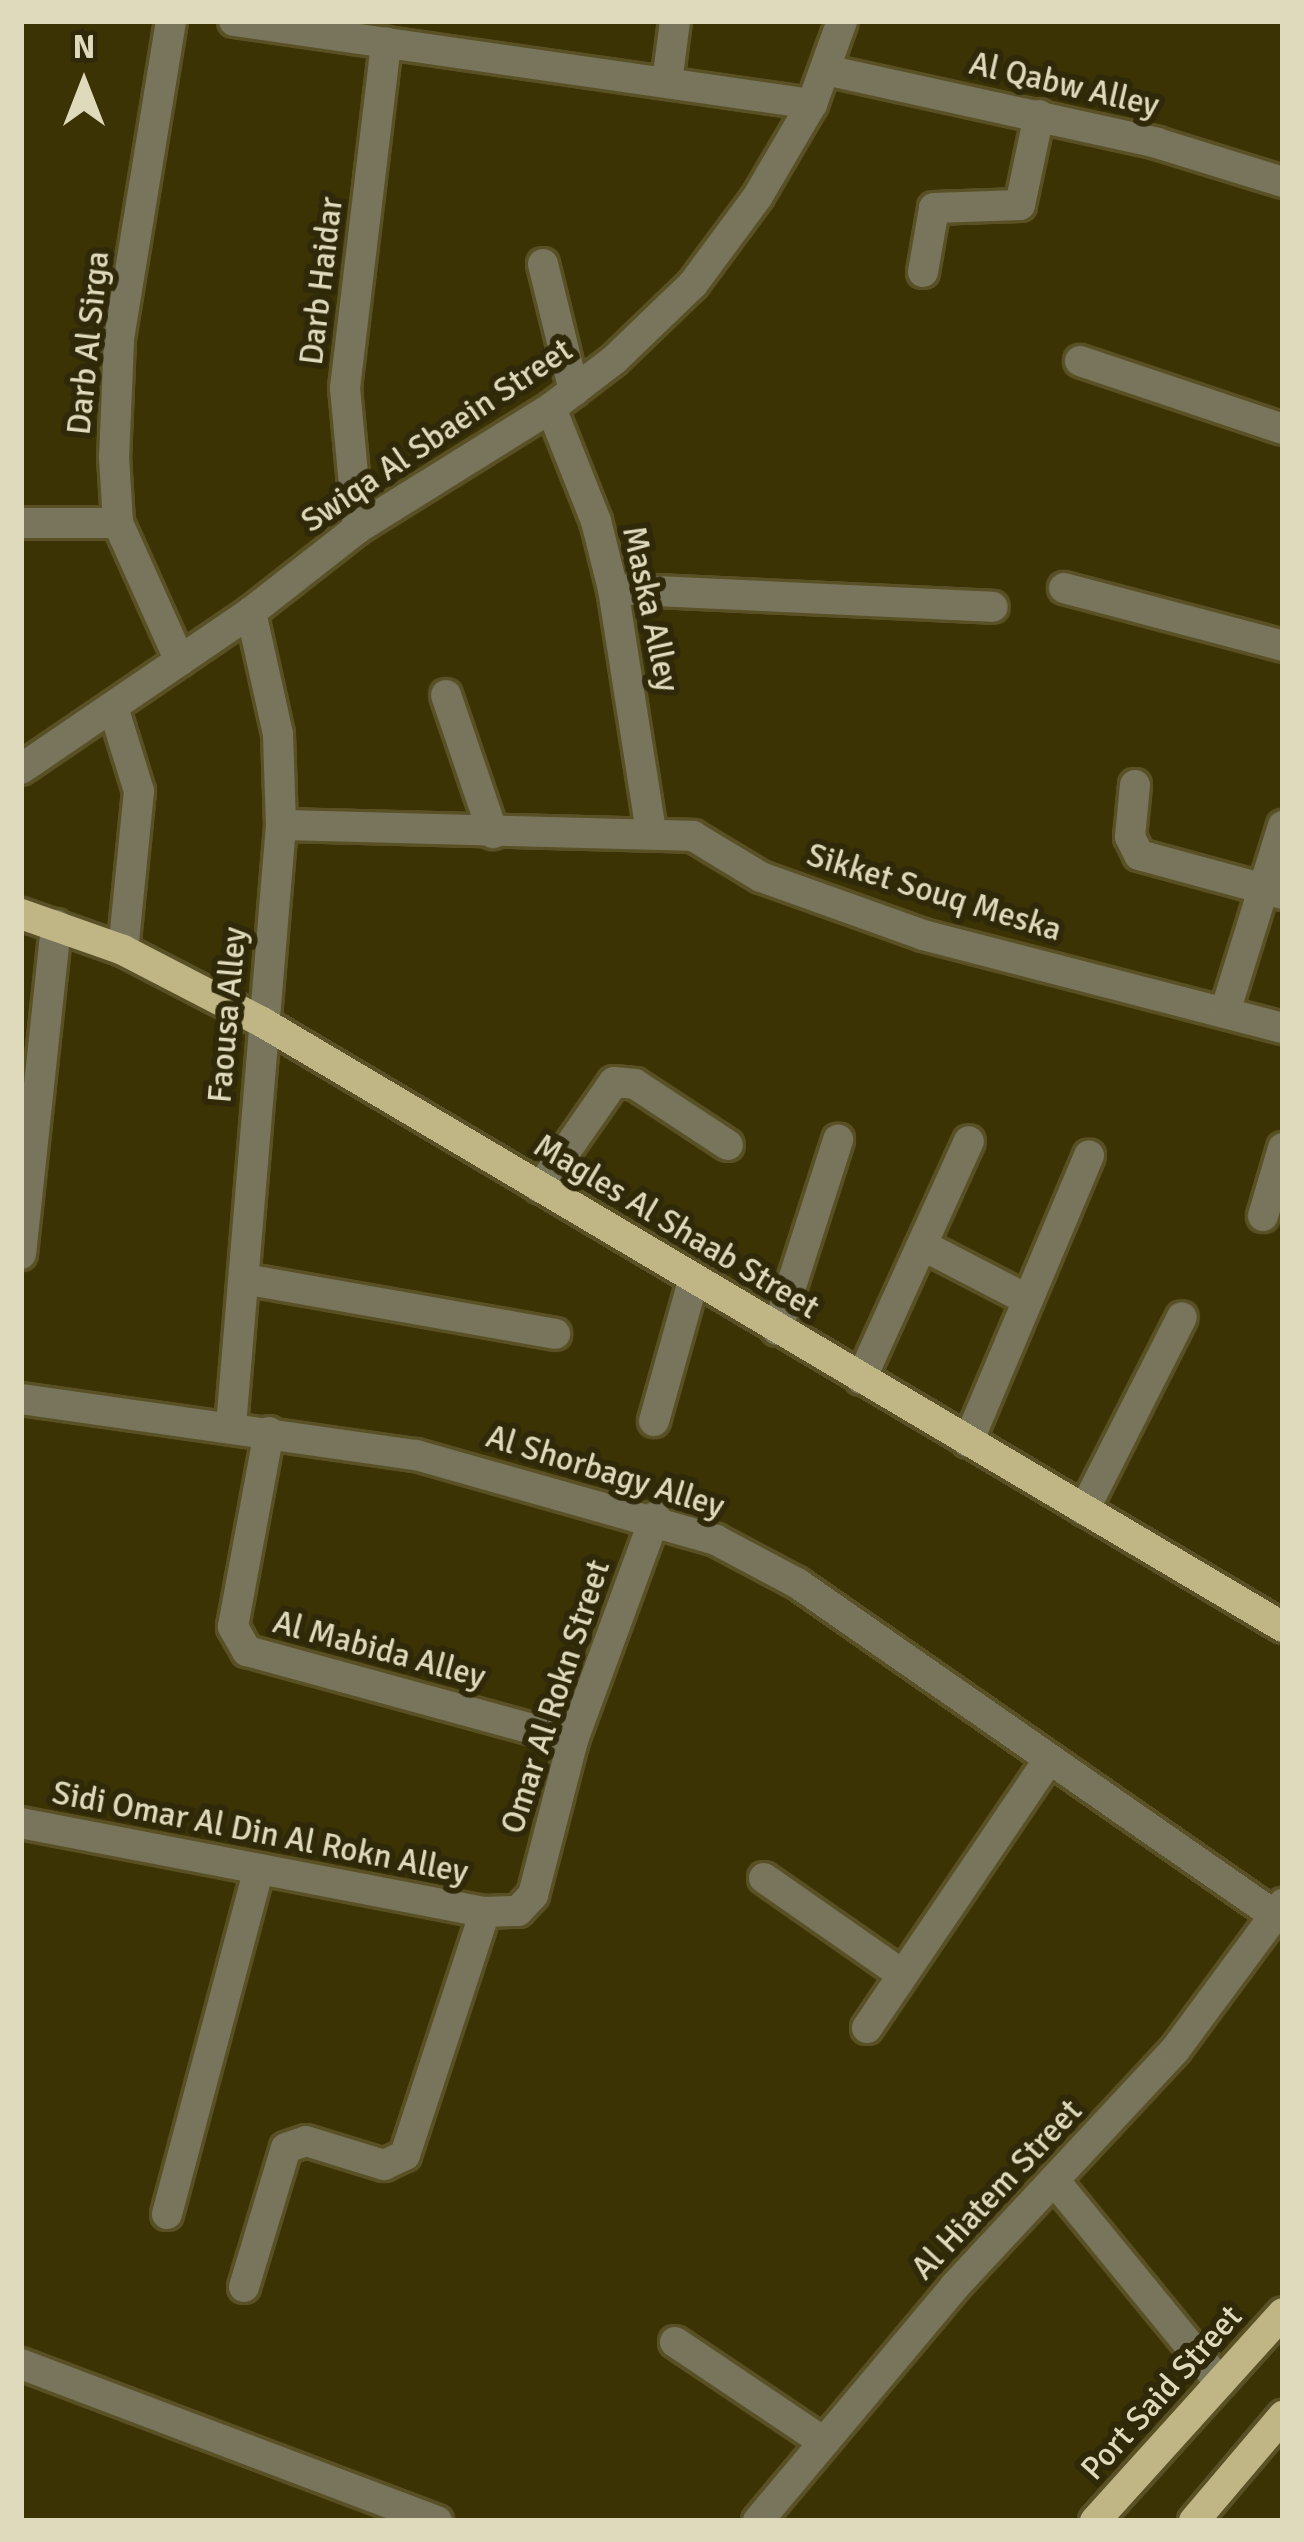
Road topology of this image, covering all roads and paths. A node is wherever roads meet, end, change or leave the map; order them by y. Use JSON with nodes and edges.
{"nodes":[{"id":1,"x":170,"y":21,"type":"edge"},
{"id":2,"x":234,"y":21,"type":"edge"},
{"id":3,"x":675,"y":21,"type":"edge"},
{"id":4,"x":842,"y":21,"type":"edge"},
{"id":5,"x":292,"y":25,"type":"edge"},
{"id":6,"x":386,"y":42,"type":"junction"},
{"id":7,"x":826,"y":70,"type":"junction"},
{"id":8,"x":667,"y":82,"type":"junction"},
{"id":9,"x":812,"y":104,"type":"junction"},
{"id":10,"x":1039,"y":115,"type":"junction"},
{"id":11,"x":1283,"y":182,"type":"edge"},
{"id":12,"x":543,"y":264,"type":"dead end"},
{"id":13,"x":923,"y":272,"type":"dead end"},
{"id":14,"x":1080,"y":361,"type":"dead end"},
{"id":15,"x":562,"y":400,"type":"junction"},
{"id":16,"x":1283,"y":429,"type":"edge"},
{"id":17,"x":21,"y":523,"type":"edge"},
{"id":18,"x":118,"y":523,"type":"junction"},
{"id":19,"x":358,"y":528,"type":"junction"},
{"id":20,"x":1064,"y":588,"type":"dead end"},
{"id":21,"x":613,"y":589,"type":"junction"},
{"id":22,"x":993,"y":607,"type":"dead end"},
{"id":23,"x":251,"y":612,"type":"junction"},
{"id":24,"x":1283,"y":646,"type":"edge"},
{"id":25,"x":179,"y":661,"type":"junction"},
{"id":26,"x":446,"y":695,"type":"dead end"},
{"id":27,"x":113,"y":706,"type":"junction"},
{"id":28,"x":21,"y":769,"type":"edge"},
{"id":29,"x":1135,"y":785,"type":"dead end"},
{"id":30,"x":281,"y":825,"type":"junction"},
{"id":31,"x":1283,"y":826,"type":"edge"},
{"id":32,"x":651,"y":830,"type":"junction"},
{"id":33,"x":493,"y":833,"type":"junction"},
{"id":34,"x":1273,"y":891,"type":"edge"},
{"id":35,"x":21,"y":914,"type":"edge"},
{"id":36,"x":56,"y":925,"type":"junction"},
{"id":37,"x":123,"y":950,"type":"junction"},
{"id":38,"x":1225,"y":1012,"type":"junction"},
{"id":39,"x":262,"y":1022,"type":"junction"},
{"id":40,"x":1283,"y":1028,"type":"edge"},
{"id":41,"x":838,"y":1140,"type":"dead end"},
{"id":42,"x":969,"y":1141,"type":"dead end"},
{"id":43,"x":728,"y":1145,"type":"dead end"},
{"id":44,"x":1283,"y":1148,"type":"edge"},
{"id":45,"x":1089,"y":1156,"type":"dead end"},
{"id":46,"x":26,"y":1169,"type":"edge"},
{"id":47,"x":541,"y":1188,"type":"junction"},
{"id":48,"x":1263,"y":1216,"type":"dead end"},
{"id":49,"x":922,"y":1245,"type":"junction"},
{"id":50,"x":21,"y":1254,"type":"edge"},
{"id":51,"x":244,"y":1279,"type":"junction"},
{"id":52,"x":693,"y":1281,"type":"junction"},
{"id":53,"x":1028,"y":1300,"type":"junction"},
{"id":54,"x":1181,"y":1317,"type":"dead end"},
{"id":55,"x":777,"y":1330,"type":"junction"},
{"id":56,"x":555,"y":1334,"type":"dead end"},
{"id":57,"x":861,"y":1379,"type":"junction"},
{"id":58,"x":21,"y":1399,"type":"edge"},
{"id":59,"x":654,"y":1421,"type":"dead end"},
{"id":60,"x":231,"y":1426,"type":"junction"},
{"id":61,"x":269,"y":1432,"type":"junction"},
{"id":62,"x":968,"y":1442,"type":"junction"},
{"id":63,"x":1084,"y":1510,"type":"junction"},
{"id":64,"x":655,"y":1517,"type":"junction"},
{"id":65,"x":1283,"y":1627,"type":"edge"},
{"id":66,"x":573,"y":1740,"type":"junction"},
{"id":67,"x":1049,"y":1759,"type":"junction"},
{"id":68,"x":21,"y":1823,"type":"edge"},
{"id":69,"x":259,"y":1869,"type":"junction"},
{"id":70,"x":764,"y":1878,"type":"dead end"},
{"id":71,"x":1280,"y":1911,"type":"edge"},
{"id":72,"x":485,"y":1912,"type":"junction"},
{"id":73,"x":903,"y":1976,"type":"junction"},
{"id":74,"x":867,"y":2028,"type":"dead end"},
{"id":75,"x":1054,"y":2180,"type":"junction"},
{"id":76,"x":167,"y":2215,"type":"dead end"},
{"id":77,"x":244,"y":2287,"type":"dead end"},
{"id":78,"x":1283,"y":2313,"type":"edge"},
{"id":79,"x":675,"y":2342,"type":"dead end"},
{"id":80,"x":21,"y":2364,"type":"edge"},
{"id":81,"x":1220,"y":2383,"type":"junction"},
{"id":82,"x":1283,"y":2416,"type":"edge"},
{"id":83,"x":824,"y":2442,"type":"junction"},
{"id":84,"x":1200,"y":2519,"type":"edge"},
{"id":85,"x":436,"y":2521,"type":"edge"},
{"id":86,"x":758,"y":2521,"type":"edge"},
{"id":87,"x":1095,"y":2521,"type":"edge"}],
"edges":[{"from":1,"to":18,"type":"street","name":"Darb Al Sirga"},
{"from":2,"to":5,"type":"street"},
{"from":3,"to":8,"type":"street"},
{"from":4,"to":7,"type":"street","name":"Swiqa Al Sbaein Street"},
{"from":5,"to":6,"type":"street"},
{"from":6,"to":8,"type":"street"},
{"from":6,"to":19,"type":"street","name":"Darb Haidar"},
{"from":7,"to":9,"type":"street","name":"Swiqa Al Sbaein Street"},
{"from":7,"to":10,"type":"street","name":"Al Qabw Alley"},
{"from":8,"to":9,"type":"street"},
{"from":9,"to":15,"type":"street","name":"Swiqa Al Sbaein Street"},
{"from":10,"to":11,"type":"street","name":"Al Qabw Alley"},
{"from":10,"to":13,"type":"street"},
{"from":12,"to":15,"type":"street","name":"Maska Alley"},
{"from":14,"to":16,"type":"street"},
{"from":15,"to":19,"type":"street","name":"Swiqa Al Sbaein Street"},
{"from":15,"to":21,"type":"street","name":"Maska Alley"},
{"from":17,"to":18,"type":"street"},
{"from":18,"to":25,"type":"street","name":"Darb Al Sirga"},
{"from":19,"to":23,"type":"street","name":"Swiqa Al Sbaein Street"},
{"from":20,"to":24,"type":"street"},
{"from":21,"to":22,"type":"street"},
{"from":21,"to":32,"type":"street","name":"Maska Alley"},
{"from":23,"to":25,"type":"street","name":"Swiqa Al Sbaein Street"},
{"from":23,"to":30,"type":"street","name":"Faousa Alley"},
{"from":25,"to":27,"type":"street","name":"Swiqa Al Sbaein Street"},
{"from":26,"to":33,"type":"street"},
{"from":27,"to":28,"type":"street","name":"Swiqa Al Sbaein Street"},
{"from":27,"to":37,"type":"street"},
{"from":29,"to":34,"type":"street"},
{"from":30,"to":33,"type":"street","name":"Sikket Souq Meska"},
{"from":30,"to":39,"type":"street","name":"Faousa Alley"},
{"from":31,"to":34,"type":"street"},
{"from":32,"to":33,"type":"street","name":"Sikket Souq Meska"},
{"from":32,"to":38,"type":"street","name":"Sikket Souq Meska"},
{"from":34,"to":38,"type":"street"},
{"from":35,"to":36,"type":"main road","name":"Magles Al Shaab Street"},
{"from":36,"to":37,"type":"main road","name":"Magles Al Shaab Street"},
{"from":36,"to":46,"type":"street"},
{"from":37,"to":39,"type":"main road","name":"Magles Al Shaab Street"},
{"from":38,"to":40,"type":"street","name":"Sikket Souq Meska"},
{"from":39,"to":47,"type":"main road","name":"Magles Al Shaab Street"},
{"from":39,"to":51,"type":"street","name":"Faousa Alley"},
{"from":41,"to":55,"type":"street"},
{"from":42,"to":49,"type":"street"},
{"from":43,"to":47,"type":"street"},
{"from":44,"to":48,"type":"street"},
{"from":45,"to":53,"type":"street"},
{"from":46,"to":50,"type":"street"},
{"from":47,"to":52,"type":"main road","name":"Magles Al Shaab Street"},
{"from":49,"to":53,"type":"street"},
{"from":49,"to":57,"type":"street"},
{"from":51,"to":56,"type":"street"},
{"from":51,"to":60,"type":"street","name":"Faousa Alley"},
{"from":52,"to":55,"type":"main road","name":"Magles Al Shaab Street"},
{"from":52,"to":59,"type":"street"},
{"from":53,"to":62,"type":"street"},
{"from":54,"to":63,"type":"street"},
{"from":55,"to":57,"type":"main road","name":"Magles Al Shaab Street"},
{"from":57,"to":62,"type":"main road","name":"Magles Al Shaab Street"},
{"from":58,"to":60,"type":"street","name":"Al Shorbagy Alley"},
{"from":60,"to":61,"type":"street","name":"Al Shorbagy Alley"},
{"from":61,"to":64,"type":"street","name":"Al Shorbagy Alley"},
{"from":61,"to":66,"type":"street","name":"Al Mabida Alley"},
{"from":62,"to":63,"type":"main road","name":"Magles Al Shaab Street"},
{"from":63,"to":65,"type":"main road","name":"Magles Al Shaab Street"},
{"from":64,"to":66,"type":"street","name":"Omar Al Rokn Street"},
{"from":64,"to":67,"type":"street","name":"Al Shorbagy Alley"},
{"from":66,"to":72,"type":"street","name":"Omar Al Rokn Street"},
{"from":67,"to":71,"type":"street","name":"Al Shorbagy Alley"},
{"from":67,"to":73,"type":"street"},
{"from":68,"to":69,"type":"street","name":"Sidi Omar Al Din Al Rokn Alley"},
{"from":69,"to":72,"type":"street","name":"Sidi Omar Al Din Al Rokn Alley"},
{"from":69,"to":76,"type":"street"},
{"from":70,"to":73,"type":"street"},
{"from":71,"to":75,"type":"street","name":"Al Hiatem Street"},
{"from":72,"to":77,"type":"street"},
{"from":73,"to":74,"type":"street"},
{"from":75,"to":81,"type":"street"},
{"from":75,"to":83,"type":"street","name":"Al Hiatem Street"},
{"from":78,"to":81,"type":"main road","name":"Port Said Street"},
{"from":79,"to":83,"type":"street"},
{"from":80,"to":85,"type":"street"},
{"from":81,"to":87,"type":"main road","name":"Port Said Street"},
{"from":82,"to":84,"type":"main road"},
{"from":83,"to":86,"type":"street","name":"Al Hiatem Street"}]}
